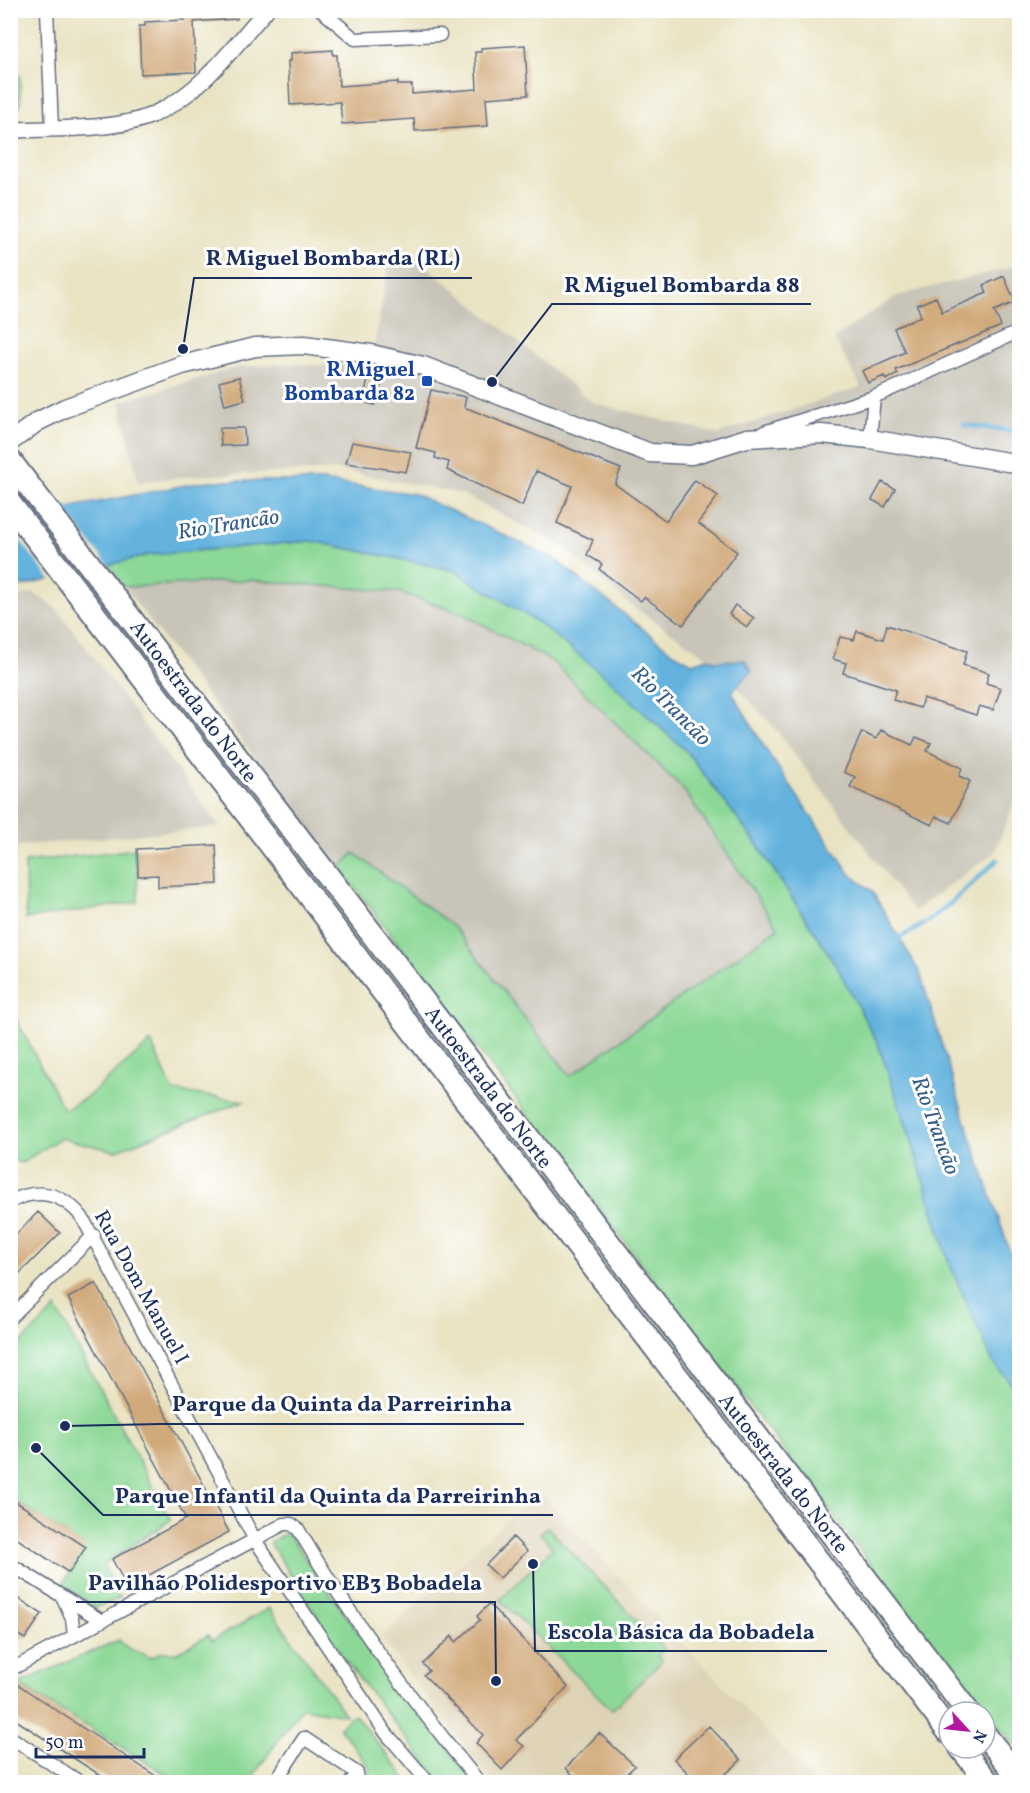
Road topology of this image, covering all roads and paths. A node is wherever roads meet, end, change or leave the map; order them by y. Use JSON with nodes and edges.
{"nodes":[{"id":1,"x":46,"y":10,"type":"edge"},
{"id":2,"x":266,"y":10,"type":"edge"},
{"id":3,"x":321,"y":10,"type":"edge"},
{"id":4,"x":440,"y":35,"type":"dead end"},
{"id":5,"x":52,"y":128,"type":"junction"},
{"id":6,"x":10,"y":130,"type":"edge"},
{"id":7,"x":1020,"y":331,"type":"edge"},
{"id":8,"x":874,"y":397,"type":"junction"},
{"id":9,"x":747,"y":438,"type":"junction"},
{"id":10,"x":870,"y":439,"type":"junction"},
{"id":11,"x":10,"y":442,"type":"edge"},
{"id":12,"x":10,"y":461,"type":"edge"},
{"id":13,"x":1020,"y":464,"type":"edge"},
{"id":14,"x":10,"y":504,"type":"edge"},
{"id":15,"x":10,"y":1202,"type":"edge"},
{"id":16,"x":94,"y":1235,"type":"junction"},
{"id":17,"x":10,"y":1318,"type":"edge"},
{"id":18,"x":255,"y":1540,"type":"junction"},
{"id":19,"x":10,"y":1564,"type":"edge"},
{"id":20,"x":63,"y":1598,"type":"junction"},
{"id":21,"x":102,"y":1621,"type":"junction"},
{"id":22,"x":74,"y":1636,"type":"junction"},
{"id":23,"x":10,"y":1670,"type":"edge"},
{"id":24,"x":959,"y":1700,"type":"edge"},
{"id":25,"x":937,"y":1716,"type":"edge"},
{"id":26,"x":10,"y":1737,"type":"edge"},
{"id":27,"x":997,"y":1750,"type":"edge"},
{"id":28,"x":971,"y":1760,"type":"edge"},
{"id":29,"x":1020,"y":1779,"type":"edge"},
{"id":30,"x":80,"y":1782,"type":"edge"},
{"id":31,"x":275,"y":1782,"type":"edge"},
{"id":32,"x":351,"y":1782,"type":"edge"},
{"id":33,"x":428,"y":1782,"type":"edge"},
{"id":34,"x":479,"y":1782,"type":"edge"},
{"id":35,"x":988,"y":1782,"type":"edge"}],
"edges":[{"from":1,"to":5,"type":"street"},
{"from":2,"to":5,"type":"street"},
{"from":3,"to":4,"type":"street"},
{"from":5,"to":6,"type":"street"},
{"from":7,"to":8,"type":"street"},
{"from":8,"to":9,"type":"street"},
{"from":8,"to":10,"type":"street"},
{"from":9,"to":10,"type":"main road"},
{"from":9,"to":11,"type":"main road"},
{"from":10,"to":13,"type":"main road"},
{"from":12,"to":24,"type":"highway","name":"Autoestrada do Norte"},
{"from":14,"to":25,"type":"highway","name":"Autoestrada do Norte"},
{"from":15,"to":16,"type":"street","name":"Rua Dom Manuel I"},
{"from":16,"to":17,"type":"street"},
{"from":16,"to":18,"type":"street","name":"Rua Dom Manuel I"},
{"from":18,"to":21,"type":"street"},
{"from":18,"to":33,"type":"street","name":"Rua Dom Manuel I"},
{"from":18,"to":34,"type":"street"},
{"from":19,"to":20,"type":"street"},
{"from":20,"to":21,"type":"street"},
{"from":20,"to":22,"type":"street"},
{"from":21,"to":22,"type":"street"},
{"from":22,"to":23,"type":"street"},
{"from":26,"to":30,"type":"street"},
{"from":27,"to":29,"type":"highway"},
{"from":28,"to":35,"type":"highway"},
{"from":31,"to":32,"type":"street"}]}
